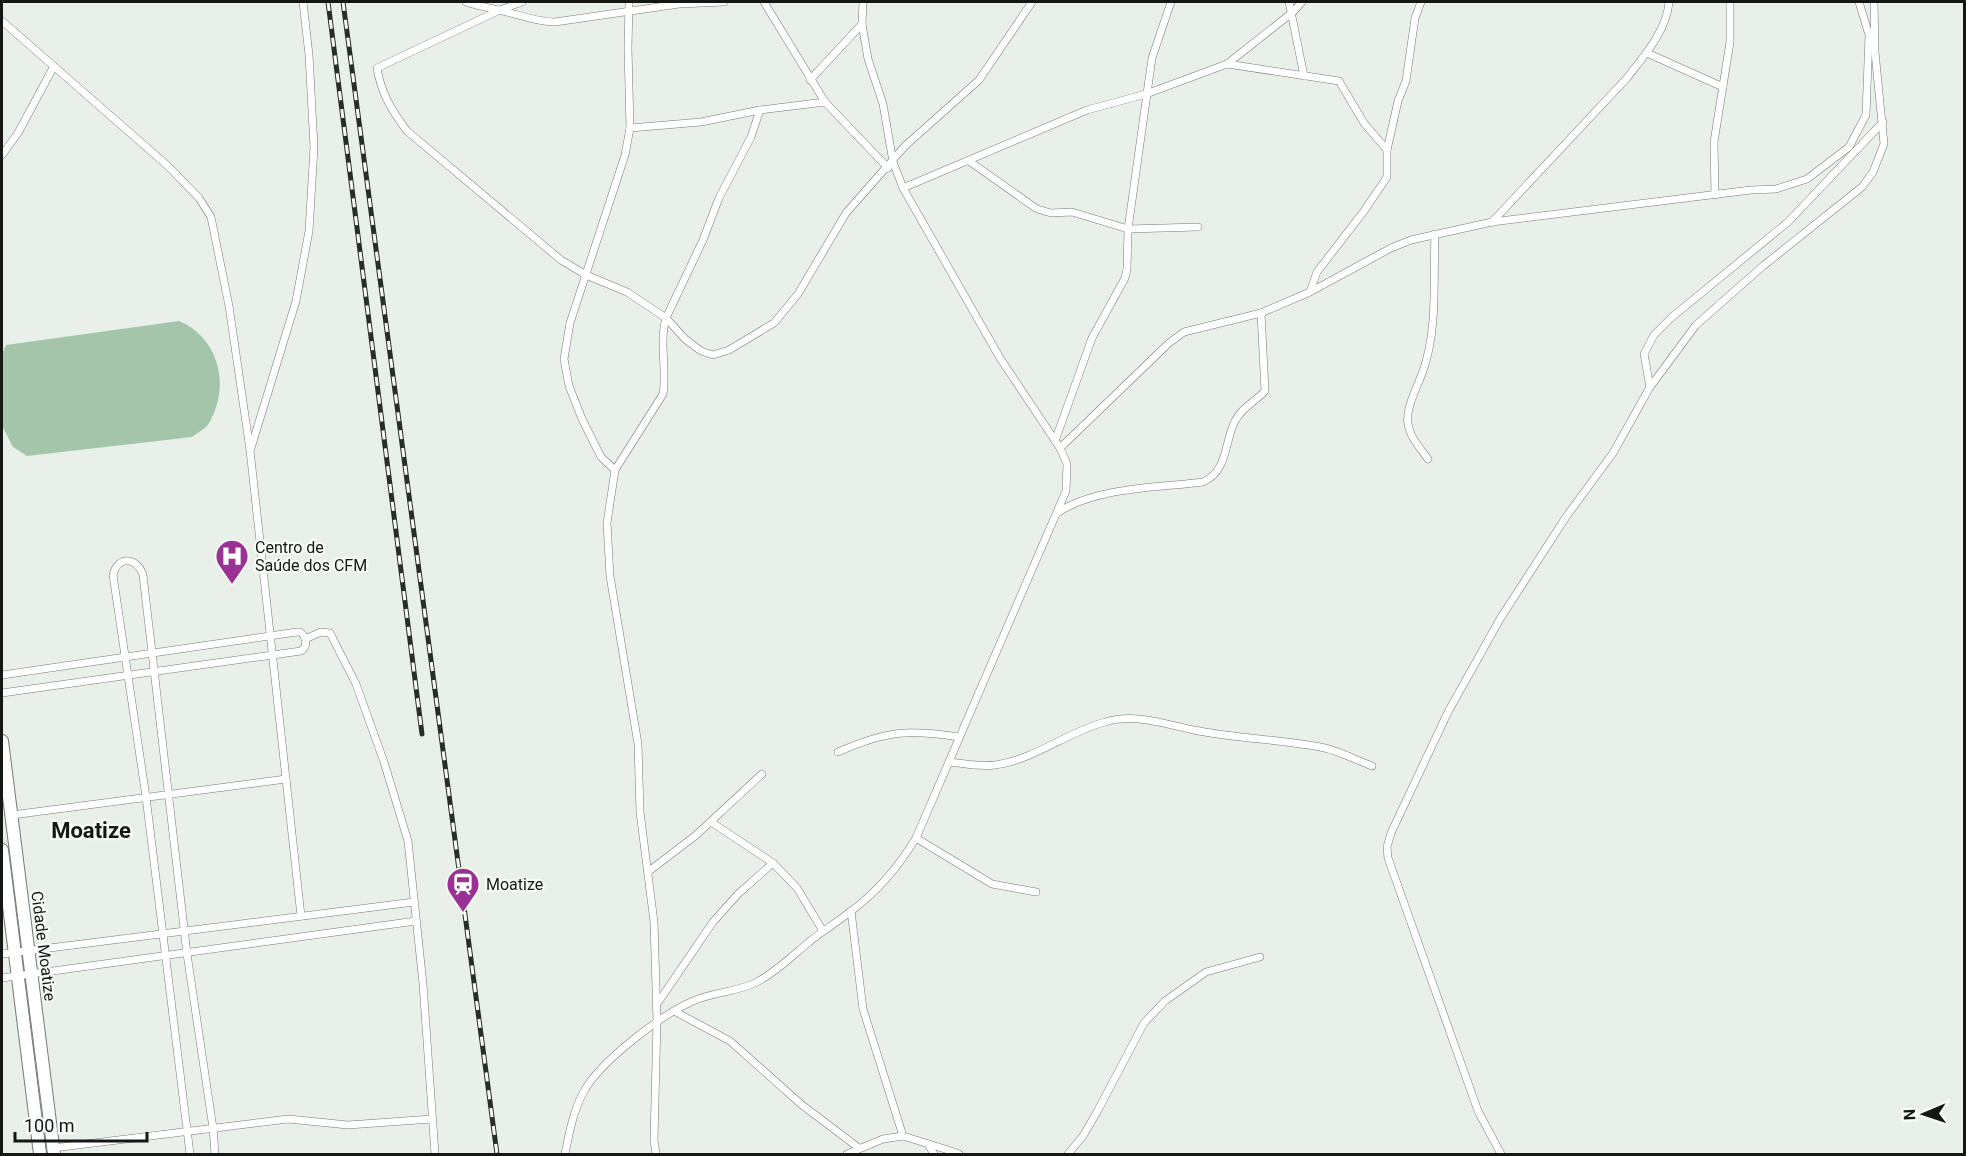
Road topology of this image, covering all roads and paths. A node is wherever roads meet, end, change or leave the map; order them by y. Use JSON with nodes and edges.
{"nodes":[{"id":1,"x":303,"y":2,"type":"edge"},
{"id":2,"x":466,"y":2,"type":"edge"},
{"id":3,"x":522,"y":2,"type":"edge"},
{"id":4,"x":629,"y":2,"type":"edge"},
{"id":5,"x":724,"y":2,"type":"edge"},
{"id":6,"x":764,"y":2,"type":"edge"},
{"id":7,"x":863,"y":2,"type":"edge"},
{"id":8,"x":1032,"y":2,"type":"edge"},
{"id":9,"x":1171,"y":2,"type":"edge"},
{"id":10,"x":1289,"y":2,"type":"edge"},
{"id":11,"x":1302,"y":2,"type":"edge"},
{"id":12,"x":1421,"y":2,"type":"edge"},
{"id":13,"x":1669,"y":2,"type":"edge"},
{"id":14,"x":1730,"y":2,"type":"edge"},
{"id":15,"x":1859,"y":2,"type":"edge"},
{"id":16,"x":1874,"y":2,"type":"edge"},
{"id":17,"x":500,"y":10,"type":"junction"},
{"id":18,"x":629,"y":10,"type":"junction"},
{"id":19,"x":1293,"y":12,"type":"junction"},
{"id":20,"x":2,"y":21,"type":"edge"},
{"id":21,"x":862,"y":24,"type":"junction"},
{"id":22,"x":1647,"y":53,"type":"junction"},
{"id":23,"x":1227,"y":64,"type":"junction"},
{"id":24,"x":54,"y":66,"type":"junction"},
{"id":25,"x":1304,"y":76,"type":"junction"},
{"id":26,"x":810,"y":80,"type":"junction"},
{"id":27,"x":1723,"y":87,"type":"junction"},
{"id":28,"x":1146,"y":94,"type":"junction"},
{"id":29,"x":825,"y":102,"type":"junction"},
{"id":30,"x":760,"y":110,"type":"junction"},
{"id":31,"x":1882,"y":122,"type":"junction"},
{"id":32,"x":630,"y":128,"type":"junction"},
{"id":33,"x":1387,"y":150,"type":"junction"},
{"id":34,"x":2,"y":155,"type":"edge"},
{"id":35,"x":969,"y":161,"type":"junction"},
{"id":36,"x":890,"y":165,"type":"junction"},
{"id":37,"x":903,"y":188,"type":"junction"},
{"id":38,"x":1716,"y":195,"type":"junction"},
{"id":39,"x":1492,"y":222,"type":"junction"},
{"id":40,"x":1198,"y":226,"type":"dead end"},
{"id":41,"x":1128,"y":229,"type":"junction"},
{"id":42,"x":1435,"y":234,"type":"junction"},
{"id":43,"x":586,"y":275,"type":"junction"},
{"id":44,"x":1310,"y":292,"type":"junction"},
{"id":45,"x":1260,"y":313,"type":"junction"},
{"id":46,"x":666,"y":318,"type":"junction"},
{"id":47,"x":1650,"y":387,"type":"junction"},
{"id":48,"x":1055,"y":441,"type":"junction"},
{"id":49,"x":1060,"y":448,"type":"junction"},
{"id":50,"x":250,"y":450,"type":"junction"},
{"id":51,"x":1428,"y":459,"type":"dead end"},
{"id":52,"x":615,"y":470,"type":"junction"},
{"id":53,"x":1058,"y":513,"type":"junction"},
{"id":54,"x":269,"y":636,"type":"junction"},
{"id":55,"x":306,"y":639,"type":"junction"},
{"id":56,"x":152,"y":653,"type":"junction"},
{"id":57,"x":272,"y":656,"type":"junction"},
{"id":58,"x":126,"y":657,"type":"junction"},
{"id":59,"x":153,"y":672,"type":"junction"},
{"id":60,"x":2,"y":675,"type":"edge"},
{"id":61,"x":128,"y":675,"type":"junction"},
{"id":62,"x":2,"y":693,"type":"edge"},
{"id":63,"x":959,"y":737,"type":"junction"},
{"id":64,"x":2,"y":741,"type":"edge"},
{"id":65,"x":838,"y":752,"type":"dead end"},
{"id":66,"x":950,"y":762,"type":"junction"},
{"id":67,"x":1372,"y":765,"type":"dead end"},
{"id":68,"x":762,"y":774,"type":"dead end"},
{"id":69,"x":286,"y":778,"type":"junction"},
{"id":70,"x":170,"y":794,"type":"junction"},
{"id":71,"x":146,"y":797,"type":"junction"},
{"id":72,"x":12,"y":815,"type":"junction"},
{"id":73,"x":711,"y":822,"type":"junction"},
{"id":74,"x":916,"y":838,"type":"junction"},
{"id":75,"x":2,"y":850,"type":"edge"},
{"id":76,"x":773,"y":863,"type":"junction"},
{"id":77,"x":649,"y":871,"type":"junction"},
{"id":78,"x":1036,"y":892,"type":"dead end"},
{"id":79,"x":414,"y":902,"type":"junction"},
{"id":80,"x":851,"y":911,"type":"junction"},
{"id":81,"x":301,"y":916,"type":"junction"},
{"id":82,"x":416,"y":921,"type":"junction"},
{"id":83,"x":184,"y":930,"type":"junction"},
{"id":84,"x":823,"y":931,"type":"junction"},
{"id":85,"x":161,"y":934,"type":"junction"},
{"id":86,"x":14,"y":953,"type":"edge"},
{"id":87,"x":187,"y":954,"type":"junction"},
{"id":88,"x":164,"y":957,"type":"junction"},
{"id":89,"x":1260,"y":957,"type":"dead end"},
{"id":90,"x":31,"y":974,"type":"junction"},
{"id":91,"x":17,"y":976,"type":"junction"},
{"id":92,"x":2,"y":978,"type":"edge"},
{"id":93,"x":657,"y":1004,"type":"junction"},
{"id":94,"x":674,"y":1011,"type":"junction"},
{"id":95,"x":657,"y":1021,"type":"junction"},
{"id":96,"x":432,"y":1119,"type":"junction"},
{"id":97,"x":213,"y":1128,"type":"junction"},
{"id":98,"x":186,"y":1131,"type":"junction"},
{"id":99,"x":903,"y":1136,"type":"junction"},
{"id":100,"x":928,"y":1144,"type":"junction"},
{"id":101,"x":859,"y":1148,"type":"junction"},
{"id":102,"x":54,"y":1151,"type":"edge"},
{"id":103,"x":40,"y":1155,"type":"edge"},
{"id":104,"x":190,"y":1155,"type":"edge"},
{"id":105,"x":215,"y":1155,"type":"edge"},
{"id":106,"x":435,"y":1155,"type":"edge"},
{"id":107,"x":565,"y":1155,"type":"edge"},
{"id":108,"x":656,"y":1155,"type":"edge"},
{"id":109,"x":847,"y":1155,"type":"edge"},
{"id":110,"x":934,"y":1155,"type":"edge"},
{"id":111,"x":959,"y":1155,"type":"edge"},
{"id":112,"x":1068,"y":1155,"type":"edge"},
{"id":113,"x":1501,"y":1155,"type":"edge"}],
"edges":[{"from":1,"to":50,"type":"street"},
{"from":2,"to":17,"type":"street"},
{"from":3,"to":17,"type":"street"},
{"from":4,"to":18,"type":"street"},
{"from":5,"to":18,"type":"street"},
{"from":6,"to":26,"type":"street"},
{"from":7,"to":21,"type":"street"},
{"from":8,"to":36,"type":"street"},
{"from":9,"to":28,"type":"street"},
{"from":10,"to":19,"type":"street"},
{"from":11,"to":19,"type":"street"},
{"from":12,"to":33,"type":"street"},
{"from":13,"to":22,"type":"street"},
{"from":14,"to":27,"type":"street"},
{"from":15,"to":38,"type":"street"},
{"from":16,"to":31,"type":"street"},
{"from":17,"to":18,"type":"street"},
{"from":17,"to":43,"type":"street"},
{"from":18,"to":32,"type":"street"},
{"from":19,"to":23,"type":"street"},
{"from":19,"to":25,"type":"street"},
{"from":20,"to":24,"type":"street"},
{"from":21,"to":26,"type":"street"},
{"from":21,"to":36,"type":"street"},
{"from":22,"to":27,"type":"street"},
{"from":22,"to":39,"type":"street"},
{"from":23,"to":25,"type":"street"},
{"from":23,"to":28,"type":"street"},
{"from":24,"to":34,"type":"street"},
{"from":24,"to":50,"type":"street"},
{"from":25,"to":33,"type":"street"},
{"from":26,"to":29,"type":"street"},
{"from":27,"to":38,"type":"street"},
{"from":28,"to":35,"type":"street"},
{"from":28,"to":41,"type":"street"},
{"from":29,"to":30,"type":"street"},
{"from":29,"to":36,"type":"street"},
{"from":30,"to":32,"type":"street"},
{"from":30,"to":46,"type":"street"},
{"from":31,"to":47,"type":"street"},
{"from":31,"to":47,"type":"street"},
{"from":32,"to":43,"type":"street"},
{"from":33,"to":44,"type":"street"},
{"from":35,"to":37,"type":"street"},
{"from":35,"to":41,"type":"street"},
{"from":36,"to":37,"type":"street"},
{"from":36,"to":46,"type":"street"},
{"from":37,"to":48,"type":"street"},
{"from":38,"to":39,"type":"street"},
{"from":39,"to":42,"type":"street"},
{"from":40,"to":41,"type":"street"},
{"from":41,"to":48,"type":"street"},
{"from":42,"to":44,"type":"street"},
{"from":42,"to":51,"type":"street"},
{"from":43,"to":46,"type":"street"},
{"from":43,"to":52,"type":"street"},
{"from":44,"to":45,"type":"street"},
{"from":45,"to":49,"type":"street"},
{"from":45,"to":53,"type":"street"},
{"from":46,"to":52,"type":"street"},
{"from":47,"to":113,"type":"street"},
{"from":48,"to":49,"type":"street"},
{"from":49,"to":53,"type":"street"},
{"from":50,"to":54,"type":"street"},
{"from":52,"to":77,"type":"street"},
{"from":53,"to":63,"type":"street"},
{"from":54,"to":55,"type":"street"},
{"from":54,"to":56,"type":"street"},
{"from":54,"to":57,"type":"street"},
{"from":55,"to":57,"type":"street"},
{"from":55,"to":79,"type":"street"},
{"from":56,"to":58,"type":"street"},
{"from":56,"to":58,"type":"street"},
{"from":56,"to":59,"type":"street"},
{"from":57,"to":59,"type":"street"},
{"from":57,"to":69,"type":"street"},
{"from":58,"to":60,"type":"street"},
{"from":58,"to":61,"type":"street"},
{"from":59,"to":61,"type":"street"},
{"from":59,"to":70,"type":"street"},
{"from":61,"to":62,"type":"street"},
{"from":61,"to":71,"type":"street"},
{"from":63,"to":65,"type":"street"},
{"from":63,"to":66,"type":"street"},
{"from":64,"to":72,"type":"highway","name":"Cidade Moatize"},
{"from":66,"to":67,"type":"street"},
{"from":66,"to":74,"type":"street"},
{"from":68,"to":73,"type":"street"},
{"from":69,"to":70,"type":"street"},
{"from":69,"to":81,"type":"street"},
{"from":70,"to":71,"type":"street"},
{"from":70,"to":83,"type":"street"},
{"from":71,"to":72,"type":"street"},
{"from":71,"to":85,"type":"street"},
{"from":72,"to":86,"type":"highway","name":"Cidade Moatize"},
{"from":73,"to":76,"type":"street"},
{"from":73,"to":77,"type":"street"},
{"from":74,"to":78,"type":"street"},
{"from":74,"to":80,"type":"street"},
{"from":75,"to":86,"type":"highway","name":"Cidade Moatize"},
{"from":76,"to":84,"type":"street"},
{"from":76,"to":93,"type":"street"},
{"from":77,"to":93,"type":"street"},
{"from":79,"to":81,"type":"street"},
{"from":79,"to":82,"type":"street"},
{"from":80,"to":84,"type":"street"},
{"from":80,"to":99,"type":"street"},
{"from":81,"to":83,"type":"street"},
{"from":82,"to":87,"type":"street"},
{"from":82,"to":96,"type":"street"},
{"from":83,"to":85,"type":"street"},
{"from":83,"to":87,"type":"street"},
{"from":84,"to":94,"type":"street"},
{"from":85,"to":86,"type":"street"},
{"from":85,"to":88,"type":"street"},
{"from":86,"to":90,"type":"highway","name":"Cidade Moatize"},
{"from":86,"to":91,"type":"highway","name":"Cidade Moatize"},
{"from":87,"to":88,"type":"street"},
{"from":87,"to":97,"type":"street"},
{"from":88,"to":90,"type":"street"},
{"from":88,"to":98,"type":"street"},
{"from":89,"to":112,"type":"street"},
{"from":90,"to":91,"type":"street"},
{"from":90,"to":102,"type":"highway","name":"Cidade Moatize"},
{"from":91,"to":92,"type":"street"},
{"from":91,"to":103,"type":"highway","name":"Cidade Moatize"},
{"from":93,"to":95,"type":"street"},
{"from":94,"to":95,"type":"street"},
{"from":94,"to":101,"type":"street"},
{"from":95,"to":107,"type":"street"},
{"from":95,"to":108,"type":"street"},
{"from":96,"to":97,"type":"street"},
{"from":96,"to":106,"type":"street"},
{"from":97,"to":98,"type":"street"},
{"from":97,"to":105,"type":"street"},
{"from":98,"to":102,"type":"street"},
{"from":98,"to":104,"type":"street"},
{"from":99,"to":100,"type":"street"},
{"from":99,"to":101,"type":"street"},
{"from":100,"to":110,"type":"street"},
{"from":100,"to":111,"type":"street"},
{"from":101,"to":109,"type":"street"}]}
